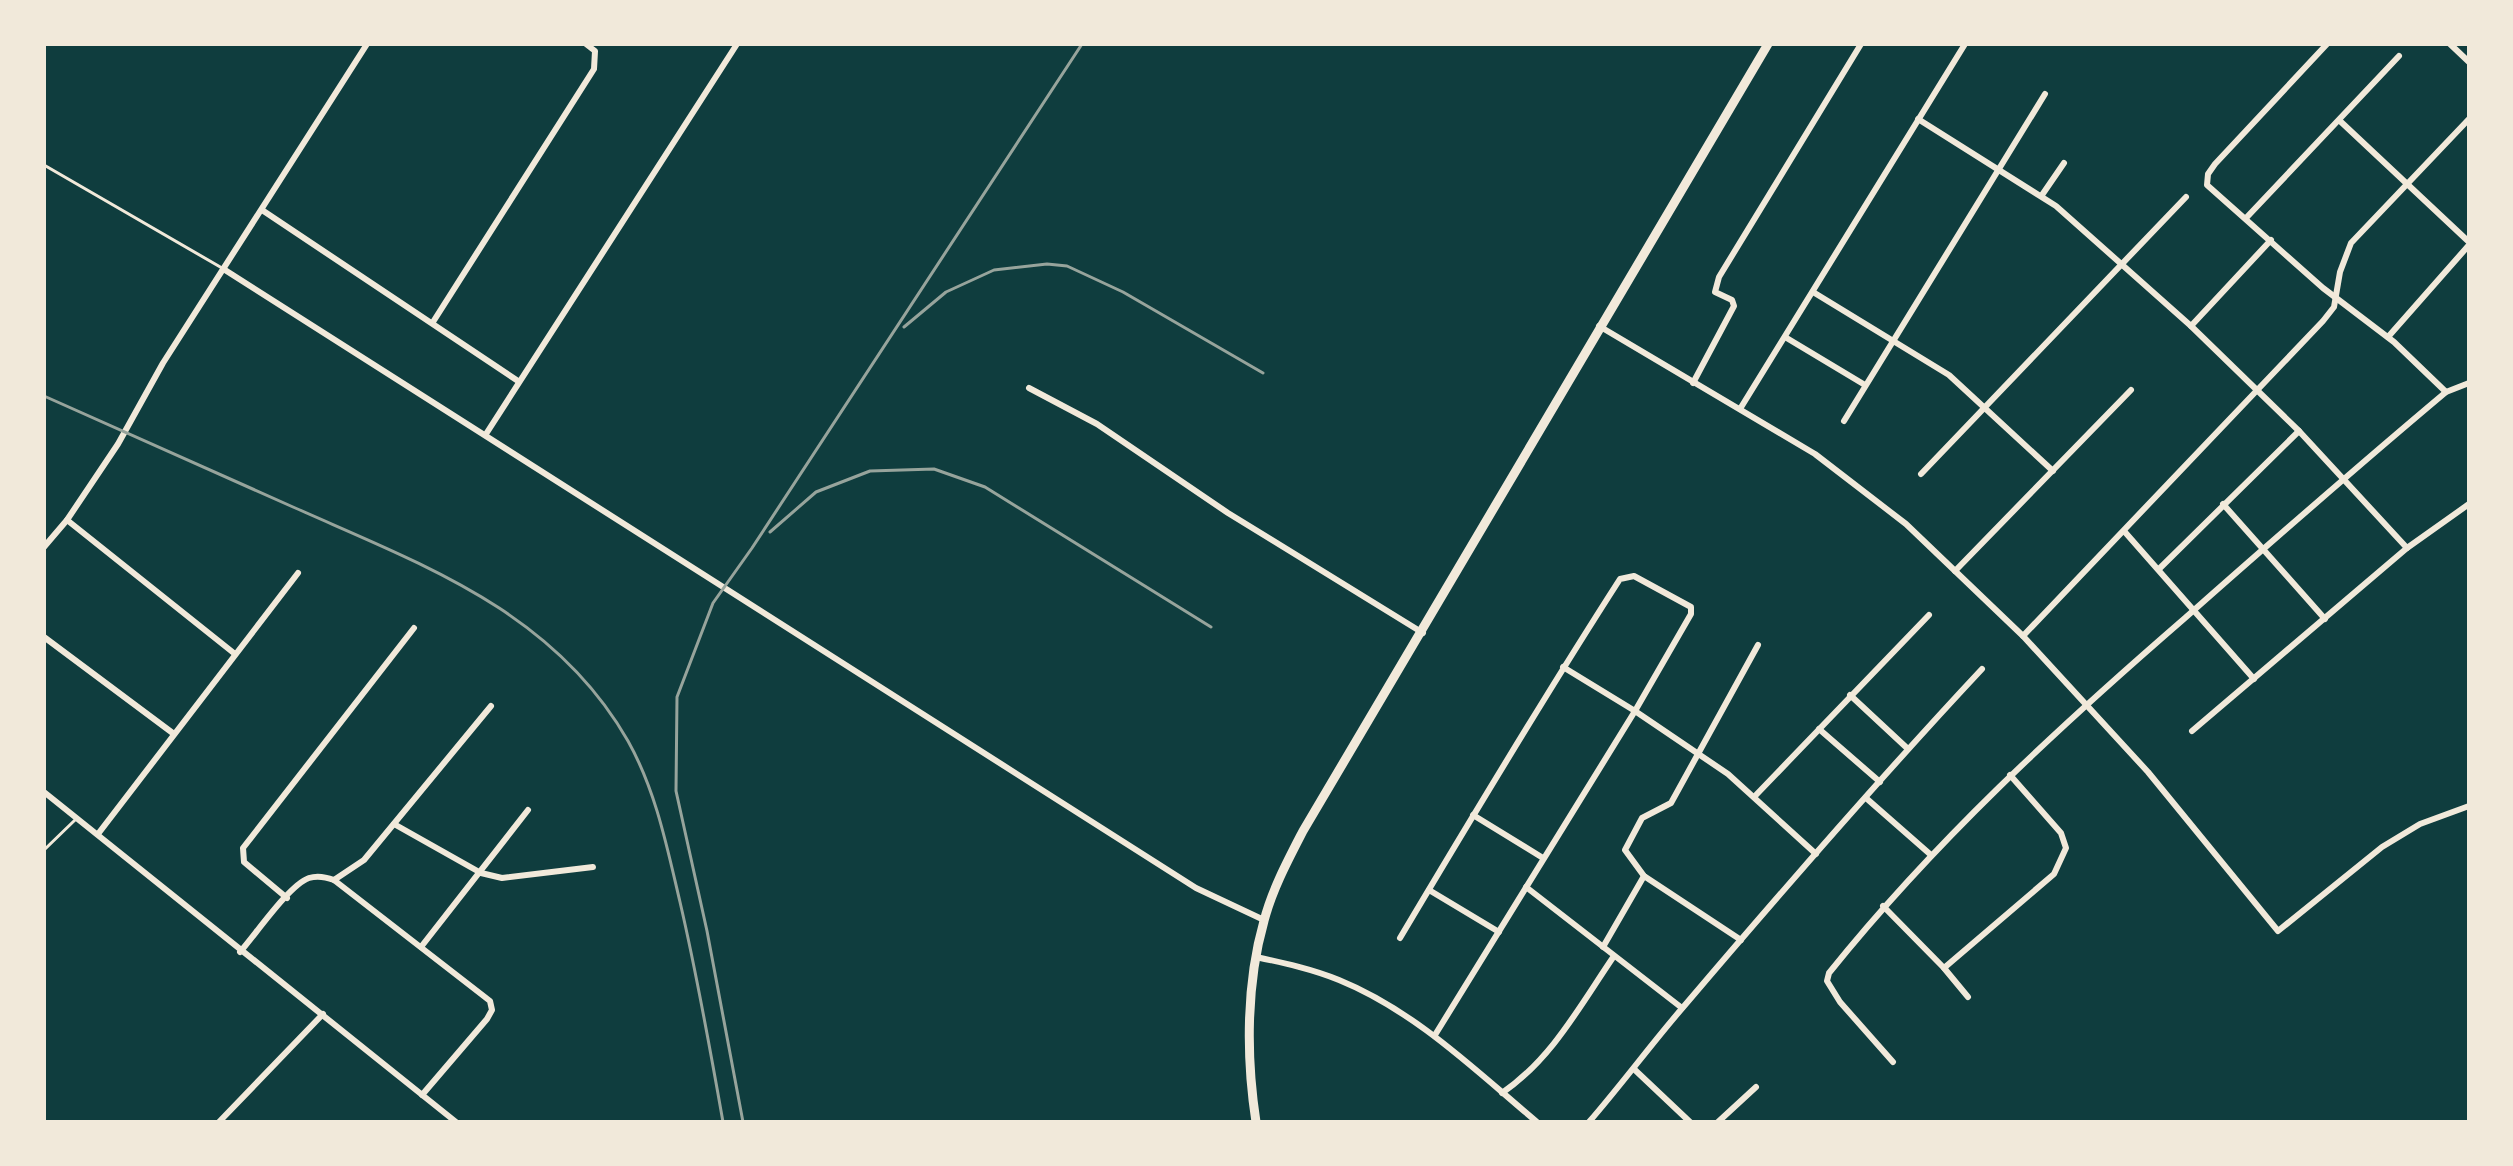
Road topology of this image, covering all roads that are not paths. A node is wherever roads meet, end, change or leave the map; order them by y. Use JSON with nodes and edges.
{"nodes":[{"id":1,"x":367,"y":44,"type":"edge"},
{"id":2,"x":586,"y":44,"type":"edge"},
{"id":3,"x":737,"y":44,"type":"edge"},
{"id":4,"x":1768,"y":44,"type":"edge"},
{"id":5,"x":1861,"y":44,"type":"edge"},
{"id":6,"x":1965,"y":44,"type":"edge"},
{"id":7,"x":2327,"y":44,"type":"edge"},
{"id":8,"x":2453,"y":45,"type":"edge"},
{"id":9,"x":2399,"y":56,"type":"dead end"},
{"id":10,"x":2469,"y":62,"type":"edge"},
{"id":11,"x":2045,"y":94,"type":"dead end"},
{"id":12,"x":1918,"y":119,"type":"junction"},
{"id":13,"x":2469,"y":119,"type":"edge"},
{"id":14,"x":2340,"y":121,"type":"junction"},
{"id":15,"x":2064,"y":163,"type":"dead end"},
{"id":16,"x":44,"y":165,"type":"edge"},
{"id":17,"x":1997,"y":167,"type":"junction"},
{"id":18,"x":2406,"y":184,"type":"junction"},
{"id":19,"x":2042,"y":195,"type":"junction"},
{"id":20,"x":2186,"y":197,"type":"dead end"},
{"id":21,"x":262,"y":210,"type":"junction"},
{"id":22,"x":2247,"y":217,"type":"junction"},
{"id":23,"x":2271,"y":240,"type":"junction"},
{"id":24,"x":2469,"y":244,"type":"edge"},
{"id":25,"x":2122,"y":265,"type":"junction"},
{"id":26,"x":225,"y":270,"type":"junction"},
{"id":27,"x":1813,"y":292,"type":"junction"},
{"id":28,"x":2337,"y":298,"type":"junction"},
{"id":29,"x":433,"y":322,"type":"junction"},
{"id":30,"x":1599,"y":326,"type":"junction"},
{"id":31,"x":2191,"y":326,"type":"junction"},
{"id":32,"x":1785,"y":337,"type":"junction"},
{"id":33,"x":2388,"y":337,"type":"junction"},
{"id":34,"x":1892,"y":339,"type":"junction"},
{"id":35,"x":518,"y":381,"type":"junction"},
{"id":36,"x":1693,"y":383,"type":"junction"},
{"id":37,"x":2469,"y":383,"type":"edge"},
{"id":38,"x":1865,"y":385,"type":"junction"},
{"id":39,"x":1029,"y":388,"type":"dead end"},
{"id":40,"x":2258,"y":389,"type":"junction"},
{"id":41,"x":2131,"y":390,"type":"dead end"},
{"id":42,"x":2446,"y":392,"type":"junction"},
{"id":43,"x":1740,"y":409,"type":"junction"},
{"id":44,"x":1984,"y":409,"type":"junction"},
{"id":45,"x":1844,"y":421,"type":"dead end"},
{"id":46,"x":2299,"y":431,"type":"junction"},
{"id":47,"x":486,"y":434,"type":"junction"},
{"id":48,"x":2053,"y":471,"type":"junction"},
{"id":49,"x":1921,"y":474,"type":"dead end"},
{"id":50,"x":2344,"y":478,"type":"junction"},
{"id":51,"x":2223,"y":504,"type":"junction"},
{"id":52,"x":2469,"y":504,"type":"edge"},
{"id":53,"x":67,"y":520,"type":"junction"},
{"id":54,"x":2124,"y":531,"type":"junction"},
{"id":55,"x":44,"y":547,"type":"edge"},
{"id":56,"x":2407,"y":548,"type":"junction"},
{"id":57,"x":2261,"y":549,"type":"junction"},
{"id":58,"x":2159,"y":569,"type":"junction"},
{"id":59,"x":1955,"y":571,"type":"junction"},
{"id":60,"x":298,"y":573,"type":"dead end"},
{"id":61,"x":2192,"y":612,"type":"junction"},
{"id":62,"x":1929,"y":615,"type":"dead end"},
{"id":63,"x":2325,"y":619,"type":"junction"},
{"id":64,"x":414,"y":628,"type":"dead end"},
{"id":65,"x":1423,"y":633,"type":"junction"},
{"id":66,"x":2023,"y":636,"type":"junction"},
{"id":67,"x":44,"y":637,"type":"edge"},
{"id":68,"x":1758,"y":645,"type":"dead end"},
{"id":69,"x":235,"y":654,"type":"junction"},
{"id":70,"x":1563,"y":667,"type":"junction"},
{"id":71,"x":1982,"y":669,"type":"dead end"},
{"id":72,"x":2254,"y":679,"type":"junction"},
{"id":73,"x":1850,"y":695,"type":"junction"},
{"id":74,"x":2087,"y":705,"type":"junction"},
{"id":75,"x":491,"y":706,"type":"dead end"},
{"id":76,"x":1635,"y":711,"type":"junction"},
{"id":77,"x":1819,"y":729,"type":"junction"},
{"id":78,"x":2192,"y":731,"type":"dead end"},
{"id":79,"x":174,"y":734,"type":"junction"},
{"id":80,"x":1908,"y":749,"type":"junction"},
{"id":81,"x":1698,"y":751,"type":"junction"},
{"id":82,"x":2010,"y":775,"type":"junction"},
{"id":83,"x":1880,"y":782,"type":"junction"},
{"id":84,"x":44,"y":792,"type":"edge"},
{"id":85,"x":1755,"y":796,"type":"junction"},
{"id":86,"x":1866,"y":798,"type":"junction"},
{"id":87,"x":2469,"y":806,"type":"edge"},
{"id":88,"x":528,"y":810,"type":"dead end"},
{"id":89,"x":1473,"y":815,"type":"junction"},
{"id":90,"x":78,"y":818,"type":"junction"},
{"id":91,"x":394,"y":824,"type":"junction"},
{"id":92,"x":98,"y":834,"type":"junction"},
{"id":93,"x":44,"y":850,"type":"edge"},
{"id":94,"x":1816,"y":854,"type":"junction"},
{"id":95,"x":1931,"y":855,"type":"junction"},
{"id":96,"x":1543,"y":858,"type":"junction"},
{"id":97,"x":593,"y":867,"type":"dead end"},
{"id":98,"x":481,"y":873,"type":"junction"},
{"id":99,"x":1644,"y":876,"type":"junction"},
{"id":100,"x":334,"y":880,"type":"junction"},
{"id":101,"x":1526,"y":887,"type":"junction"},
{"id":102,"x":1429,"y":890,"type":"junction"},
{"id":103,"x":287,"y":898,"type":"junction"},
{"id":104,"x":1883,"y":906,"type":"junction"},
{"id":105,"x":1264,"y":920,"type":"junction"},
{"id":106,"x":1499,"y":932,"type":"junction"},
{"id":107,"x":1400,"y":938,"type":"dead end"},
{"id":108,"x":1741,"y":940,"type":"junction"},
{"id":109,"x":421,"y":947,"type":"junction"},
{"id":110,"x":1603,"y":947,"type":"junction"},
{"id":111,"x":240,"y":952,"type":"junction"},
{"id":112,"x":1614,"y":956,"type":"junction"},
{"id":113,"x":1256,"y":957,"type":"junction"},
{"id":114,"x":1944,"y":968,"type":"junction"},
{"id":115,"x":1968,"y":997,"type":"dead end"},
{"id":116,"x":1682,"y":1008,"type":"junction"},
{"id":117,"x":323,"y":1014,"type":"junction"},
{"id":118,"x":1435,"y":1035,"type":"junction"},
{"id":119,"x":1893,"y":1062,"type":"dead end"},
{"id":120,"x":1635,"y":1070,"type":"junction"},
{"id":121,"x":1756,"y":1087,"type":"dead end"},
{"id":122,"x":1502,"y":1093,"type":"junction"},
{"id":123,"x":422,"y":1095,"type":"junction"},
{"id":124,"x":219,"y":1122,"type":"edge"},
{"id":125,"x":456,"y":1122,"type":"edge"},
{"id":126,"x":1256,"y":1122,"type":"edge"},
{"id":127,"x":1537,"y":1122,"type":"edge"},
{"id":128,"x":1589,"y":1122,"type":"edge"},
{"id":129,"x":1690,"y":1122,"type":"edge"},
{"id":130,"x":1718,"y":1122,"type":"edge"}],
"edges":[{"from":1,"to":21,"type":"street"},
{"from":2,"to":29,"type":"street"},
{"from":3,"to":35,"type":"street"},
{"from":4,"to":30,"type":"highway"},
{"from":5,"to":36,"type":"street"},
{"from":6,"to":12,"type":"street"},
{"from":7,"to":22,"type":"street"},
{"from":8,"to":10,"type":"street"},
{"from":9,"to":14,"type":"street"},
{"from":11,"to":17,"type":"street"},
{"from":12,"to":17,"type":"street"},
{"from":12,"to":27,"type":"street"},
{"from":13,"to":18,"type":"street"},
{"from":14,"to":18,"type":"street"},
{"from":14,"to":22,"type":"street"},
{"from":15,"to":19,"type":"street"},
{"from":16,"to":26,"type":"lane"},
{"from":17,"to":19,"type":"street"},
{"from":17,"to":34,"type":"street"},
{"from":18,"to":24,"type":"street"},
{"from":18,"to":28,"type":"street"},
{"from":19,"to":25,"type":"street"},
{"from":20,"to":25,"type":"street"},
{"from":21,"to":26,"type":"street"},
{"from":21,"to":29,"type":"street"},
{"from":22,"to":23,"type":"street"},
{"from":23,"to":28,"type":"street"},
{"from":23,"to":31,"type":"street"},
{"from":24,"to":33,"type":"street"},
{"from":25,"to":31,"type":"street"},
{"from":25,"to":44,"type":"street"},
{"from":26,"to":47,"type":"street"},
{"from":26,"to":53,"type":"street"},
{"from":27,"to":32,"type":"street"},
{"from":27,"to":34,"type":"street"},
{"from":28,"to":33,"type":"street"},
{"from":28,"to":40,"type":"street"},
{"from":29,"to":35,"type":"street"},
{"from":30,"to":36,"type":"street"},
{"from":30,"to":65,"type":"highway"},
{"from":31,"to":40,"type":"street"},
{"from":32,"to":38,"type":"street"},
{"from":32,"to":43,"type":"street"},
{"from":33,"to":42,"type":"street"},
{"from":34,"to":38,"type":"street"},
{"from":34,"to":44,"type":"street"},
{"from":35,"to":47,"type":"street"},
{"from":36,"to":43,"type":"street"},
{"from":37,"to":42,"type":"street"},
{"from":38,"to":45,"type":"street"},
{"from":39,"to":65,"type":"street"},
{"from":40,"to":46,"type":"street"},
{"from":40,"to":54,"type":"street"},
{"from":41,"to":48,"type":"street"},
{"from":42,"to":50,"type":"street"},
{"from":43,"to":59,"type":"street"},
{"from":44,"to":48,"type":"street"},
{"from":44,"to":49,"type":"street"},
{"from":46,"to":50,"type":"street"},
{"from":46,"to":51,"type":"street"},
{"from":47,"to":105,"type":"street"},
{"from":48,"to":59,"type":"street"},
{"from":50,"to":56,"type":"street"},
{"from":50,"to":57,"type":"street"},
{"from":51,"to":57,"type":"street"},
{"from":51,"to":58,"type":"street"},
{"from":52,"to":56,"type":"street"},
{"from":53,"to":55,"type":"street"},
{"from":53,"to":69,"type":"street"},
{"from":54,"to":58,"type":"street"},
{"from":54,"to":66,"type":"street"},
{"from":56,"to":63,"type":"street"},
{"from":57,"to":61,"type":"street"},
{"from":57,"to":63,"type":"street"},
{"from":58,"to":61,"type":"street"},
{"from":59,"to":66,"type":"street"},
{"from":60,"to":69,"type":"street"},
{"from":61,"to":72,"type":"street"},
{"from":61,"to":74,"type":"street"},
{"from":62,"to":73,"type":"street"},
{"from":63,"to":72,"type":"street"},
{"from":64,"to":103,"type":"street"},
{"from":65,"to":105,"type":"highway"},
{"from":66,"to":74,"type":"street"},
{"from":67,"to":79,"type":"street"},
{"from":68,"to":81,"type":"street"},
{"from":69,"to":79,"type":"street"},
{"from":70,"to":76,"type":"street"},
{"from":70,"to":76,"type":"street"},
{"from":70,"to":89,"type":"street"},
{"from":71,"to":80,"type":"street"},
{"from":72,"to":78,"type":"street"},
{"from":73,"to":77,"type":"street"},
{"from":73,"to":80,"type":"street"},
{"from":74,"to":82,"type":"street"},
{"from":74,"to":87,"type":"street"},
{"from":75,"to":91,"type":"street"},
{"from":76,"to":81,"type":"street"},
{"from":76,"to":96,"type":"street"},
{"from":77,"to":83,"type":"street"},
{"from":77,"to":85,"type":"street"},
{"from":79,"to":92,"type":"street"},
{"from":80,"to":83,"type":"street"},
{"from":81,"to":85,"type":"street"},
{"from":81,"to":99,"type":"street"},
{"from":82,"to":95,"type":"street"},
{"from":82,"to":114,"type":"street"},
{"from":83,"to":86,"type":"street"},
{"from":84,"to":90,"type":"street"},
{"from":85,"to":94,"type":"street"},
{"from":86,"to":94,"type":"street"},
{"from":86,"to":95,"type":"street"},
{"from":88,"to":98,"type":"street"},
{"from":89,"to":96,"type":"street"},
{"from":89,"to":102,"type":"street"},
{"from":90,"to":92,"type":"street"},
{"from":90,"to":93,"type":"lane"},
{"from":91,"to":98,"type":"street"},
{"from":91,"to":100,"type":"street"},
{"from":92,"to":111,"type":"street"},
{"from":94,"to":108,"type":"street"},
{"from":95,"to":104,"type":"street"},
{"from":96,"to":101,"type":"street"},
{"from":97,"to":98,"type":"street"},
{"from":98,"to":109,"type":"street"},
{"from":99,"to":108,"type":"street"},
{"from":99,"to":110,"type":"street"},
{"from":100,"to":103,"type":"street"},
{"from":100,"to":109,"type":"street"},
{"from":101,"to":106,"type":"street"},
{"from":101,"to":110,"type":"street"},
{"from":102,"to":106,"type":"street"},
{"from":102,"to":107,"type":"street"},
{"from":103,"to":111,"type":"street"},
{"from":104,"to":114,"type":"street"},
{"from":104,"to":119,"type":"street"},
{"from":105,"to":113,"type":"highway"},
{"from":106,"to":118,"type":"street"},
{"from":108,"to":116,"type":"street"},
{"from":109,"to":123,"type":"street"},
{"from":110,"to":112,"type":"street"},
{"from":111,"to":117,"type":"street"},
{"from":112,"to":116,"type":"street"},
{"from":112,"to":122,"type":"street"},
{"from":113,"to":118,"type":"street"},
{"from":113,"to":126,"type":"highway"},
{"from":114,"to":115,"type":"street"},
{"from":116,"to":120,"type":"street"},
{"from":117,"to":123,"type":"street"},
{"from":117,"to":124,"type":"street"},
{"from":118,"to":122,"type":"street"},
{"from":120,"to":128,"type":"street"},
{"from":120,"to":129,"type":"street"},
{"from":121,"to":130,"type":"street"},
{"from":122,"to":127,"type":"street"},
{"from":123,"to":125,"type":"street"}]}
